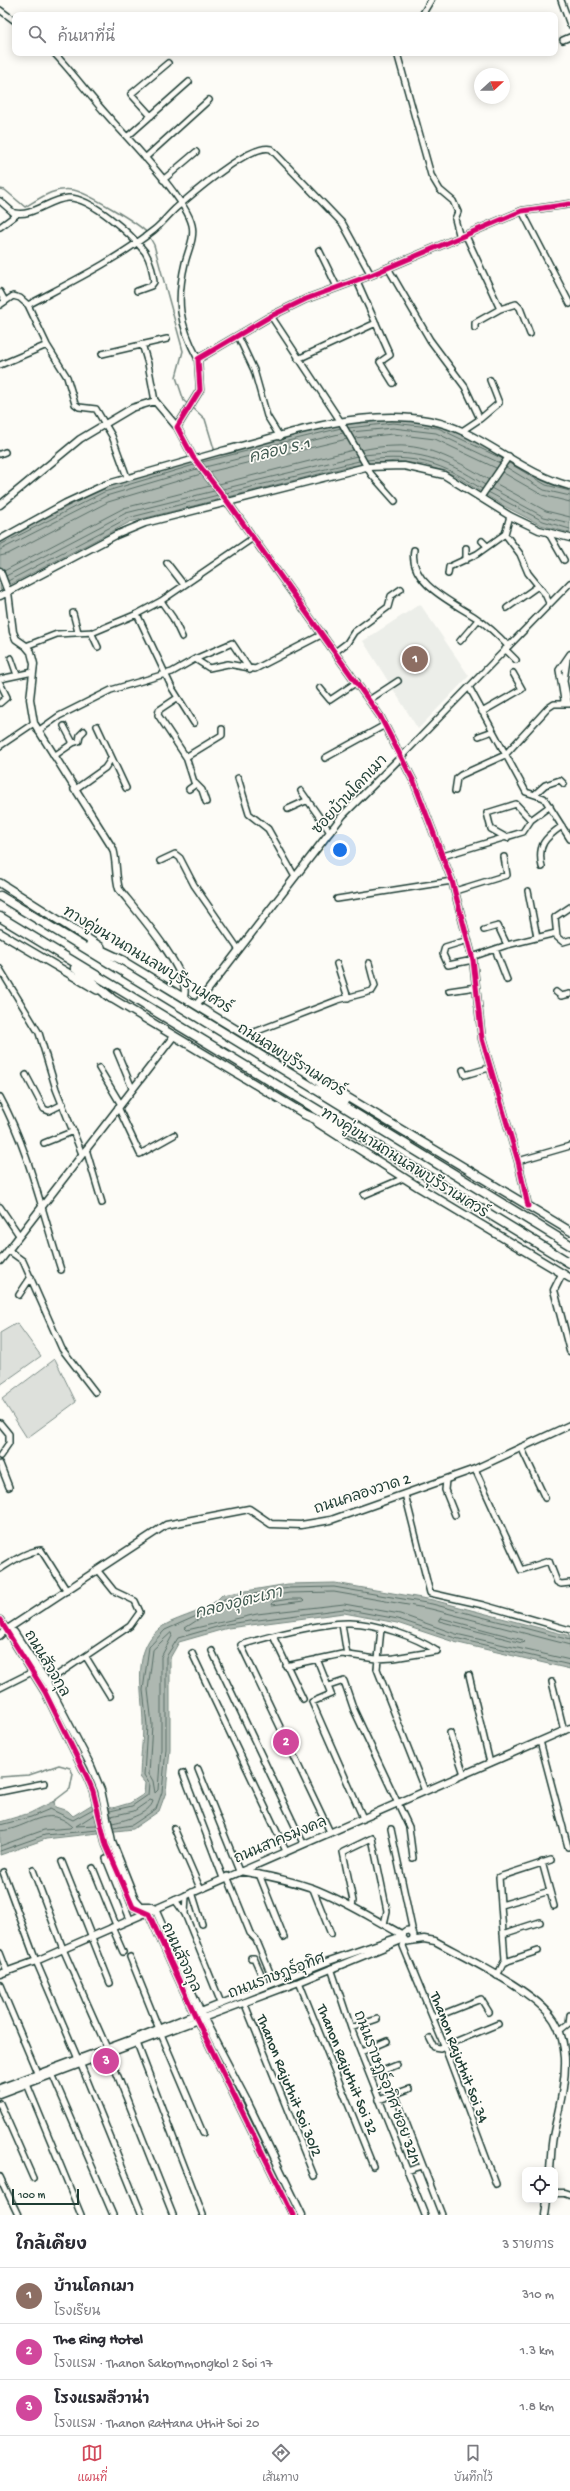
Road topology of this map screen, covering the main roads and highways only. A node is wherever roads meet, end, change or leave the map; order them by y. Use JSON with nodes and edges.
{"nodes":[{"id":1,"x":0,"y":883,"type":"edge"},
{"id":2,"x":0,"y":896,"type":"edge"},
{"id":3,"x":0,"y":916,"type":"edge"},
{"id":4,"x":48,"y":924,"type":"junction"},
{"id":5,"x":0,"y":933,"type":"edge"},
{"id":6,"x":50,"y":949,"type":"junction"},
{"id":7,"x":124,"y":962,"type":"junction"},
{"id":8,"x":112,"y":998,"type":"junction"},
{"id":9,"x":312,"y":1076,"type":"junction"},
{"id":10,"x":304,"y":1114,"type":"junction"},
{"id":11,"x":374,"y":1125,"type":"junction"},
{"id":12,"x":367,"y":1142,"type":"junction"},
{"id":13,"x":570,"y":1231,"type":"edge"},
{"id":14,"x":570,"y":1245,"type":"edge"},
{"id":15,"x":570,"y":1263,"type":"edge"},
{"id":16,"x":570,"y":1278,"type":"edge"}],
"edges":[{"from":1,"to":7,"type":"main road","name":"ทางคู่ขนานถนนลพบุรีราเมศวร์"},
{"from":2,"to":4,"type":"main road","name":"ถนนลพบุรีราเมศวร์"},
{"from":3,"to":6,"type":"main road","name":"ถนนลพบุรีราเมศวร์"},
{"from":4,"to":7,"type":"main road"},
{"from":4,"to":11,"type":"main road","name":"ถนนลพบุรีราเมศวร์"},
{"from":5,"to":8,"type":"main road","name":"ทางคู่ขนานถนนลพบุรีราเมศวร์"},
{"from":6,"to":8,"type":"main road"},
{"from":6,"to":12,"type":"main road","name":"ถนนลพบุรีราเมศวร์"},
{"from":7,"to":9,"type":"main road","name":"ทางคู่ขนานถนนลพบุรีราเมศวร์"},
{"from":8,"to":10,"type":"main road","name":"ทางคู่ขนานถนนลพบุรีราเมศวร์"},
{"from":9,"to":11,"type":"main road"},
{"from":9,"to":13,"type":"main road","name":"ทางคู่ขนานถนนลพบุรีราเมศวร์"},
{"from":10,"to":12,"type":"main road"},
{"from":10,"to":16,"type":"main road","name":"ทางคู่ขนานถนนลพบุรีราเมศวร์"},
{"from":11,"to":14,"type":"main road","name":"ถนนลพบุรีราเมศวร์"},
{"from":12,"to":15,"type":"main road","name":"ถนนลพบุรีราเมศวร์"}]}
